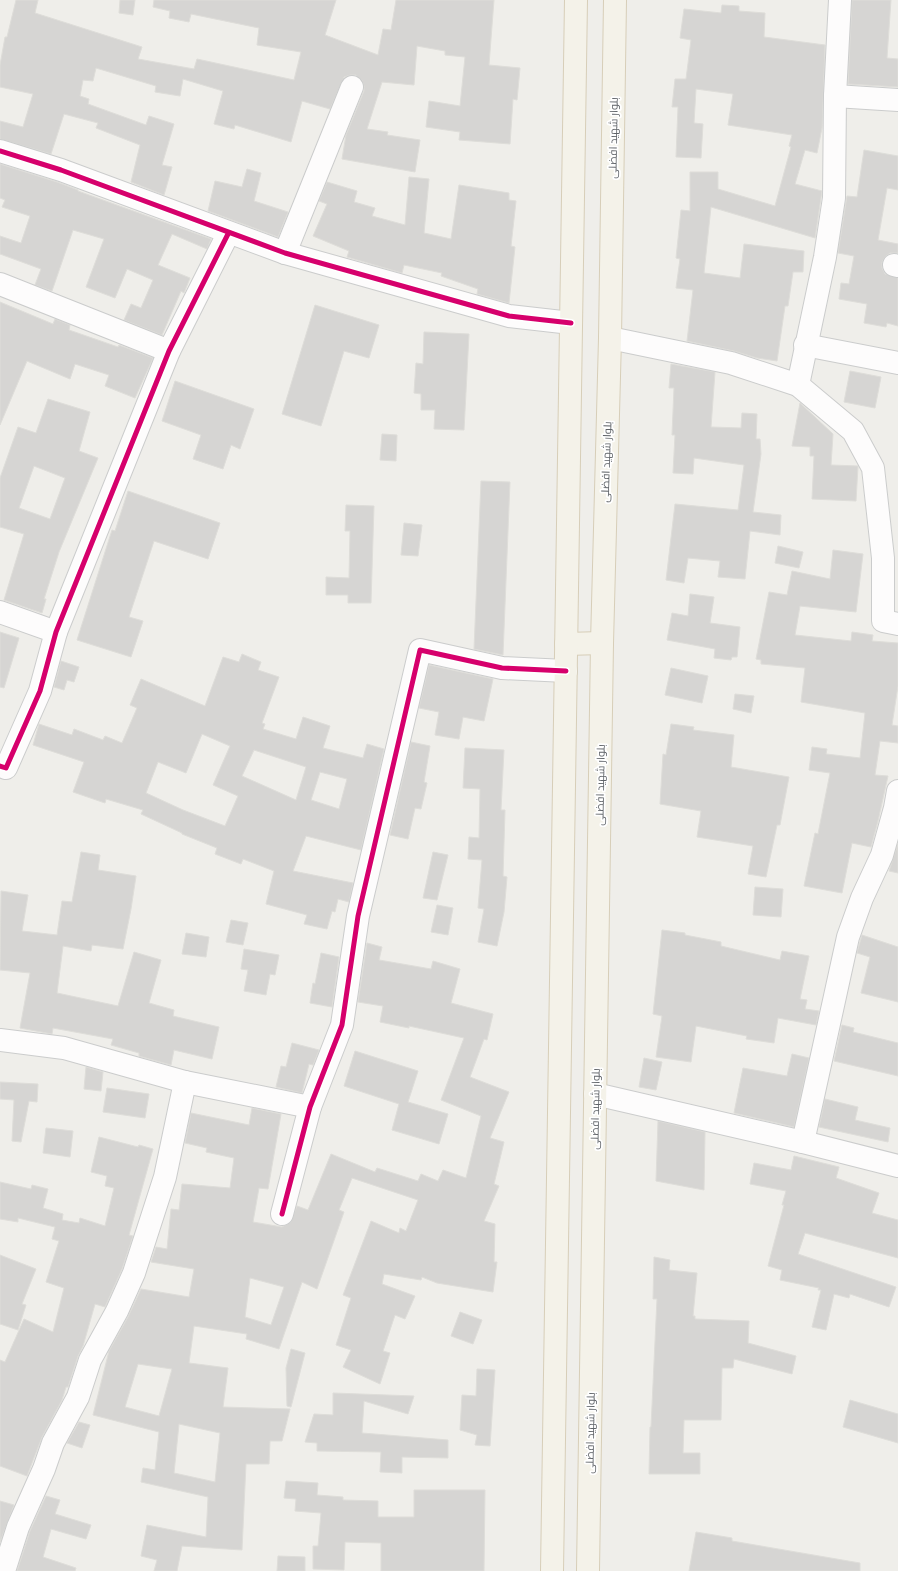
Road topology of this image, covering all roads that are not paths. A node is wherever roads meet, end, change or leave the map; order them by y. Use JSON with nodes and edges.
{"nodes":[{"id":1,"x":576,"y":0,"type":"edge"},
{"id":2,"x":615,"y":0,"type":"edge"},
{"id":3,"x":840,"y":0,"type":"edge"},
{"id":4,"x":352,"y":87,"type":"dead end"},
{"id":5,"x":836,"y":96,"type":"junction"},
{"id":6,"x":898,"y":100,"type":"edge"},
{"id":7,"x":0,"y":151,"type":"edge"},
{"id":8,"x":228,"y":234,"type":"junction"},
{"id":9,"x":284,"y":254,"type":"junction"},
{"id":10,"x":0,"y":284,"type":"edge"},
{"id":11,"x":571,"y":323,"type":"junction"},
{"id":12,"x":610,"y":338,"type":"junction"},
{"id":13,"x":805,"y":345,"type":"junction"},
{"id":14,"x":169,"y":351,"type":"junction"},
{"id":15,"x":898,"y":363,"type":"edge"},
{"id":16,"x":798,"y":385,"type":"junction"},
{"id":17,"x":0,"y":612,"type":"edge"},
{"id":18,"x":898,"y":624,"type":"edge"},
{"id":19,"x":56,"y":632,"type":"junction"},
{"id":20,"x":602,"y":643,"type":"junction"},
{"id":21,"x":566,"y":644,"type":"junction"},
{"id":22,"x":566,"y":671,"type":"junction"},
{"id":23,"x":0,"y":766,"type":"edge"},
{"id":24,"x":898,"y":792,"type":"edge"},
{"id":25,"x":0,"y":1040,"type":"edge"},
{"id":26,"x":184,"y":1082,"type":"junction"},
{"id":27,"x":595,"y":1094,"type":"junction"},
{"id":28,"x":310,"y":1107,"type":"junction"},
{"id":29,"x":803,"y":1142,"type":"junction"},
{"id":30,"x":898,"y":1166,"type":"edge"},
{"id":31,"x":282,"y":1214,"type":"dead end"},
{"id":32,"x":9,"y":1524,"type":"edge"},
{"id":33,"x":553,"y":1542,"type":"junction"},
{"id":34,"x":588,"y":1545,"type":"junction"},
{"id":35,"x":4,"y":1571,"type":"edge"},
{"id":36,"x":552,"y":1571,"type":"edge"},
{"id":37,"x":588,"y":1571,"type":"edge"}],
"edges":[{"from":1,"to":11,"type":"main road"},
{"from":2,"to":12,"type":"main road","name":"بلوار شهید افضلی"},
{"from":3,"to":5,"type":"street"},
{"from":4,"to":9,"type":"street"},
{"from":5,"to":6,"type":"street"},
{"from":5,"to":13,"type":"street"},
{"from":7,"to":8,"type":"street"},
{"from":8,"to":9,"type":"street"},
{"from":8,"to":14,"type":"street"},
{"from":9,"to":11,"type":"street"},
{"from":10,"to":14,"type":"street"},
{"from":11,"to":21,"type":"main road"},
{"from":12,"to":16,"type":"street"},
{"from":12,"to":20,"type":"main road","name":"بلوار شهید افضلی"},
{"from":13,"to":15,"type":"street"},
{"from":13,"to":16,"type":"street"},
{"from":14,"to":19,"type":"street"},
{"from":16,"to":18,"type":"street"},
{"from":17,"to":19,"type":"street"},
{"from":19,"to":23,"type":"street"},
{"from":20,"to":21,"type":"main road"},
{"from":20,"to":27,"type":"main road","name":"بلوار شهید افضلی"},
{"from":21,"to":22,"type":"main road"},
{"from":22,"to":28,"type":"street"},
{"from":22,"to":33,"type":"main road"},
{"from":24,"to":29,"type":"street"},
{"from":25,"to":26,"type":"street"},
{"from":26,"to":28,"type":"street"},
{"from":26,"to":32,"type":"street"},
{"from":27,"to":29,"type":"street"},
{"from":27,"to":34,"type":"main road","name":"بلوار شهید افضلی"},
{"from":28,"to":31,"type":"street"},
{"from":29,"to":30,"type":"street"},
{"from":32,"to":35,"type":"street"},
{"from":33,"to":34,"type":"main road"},
{"from":33,"to":36,"type":"main road"},
{"from":34,"to":37,"type":"main road","name":"بلوار شهید افضلی"}]}
